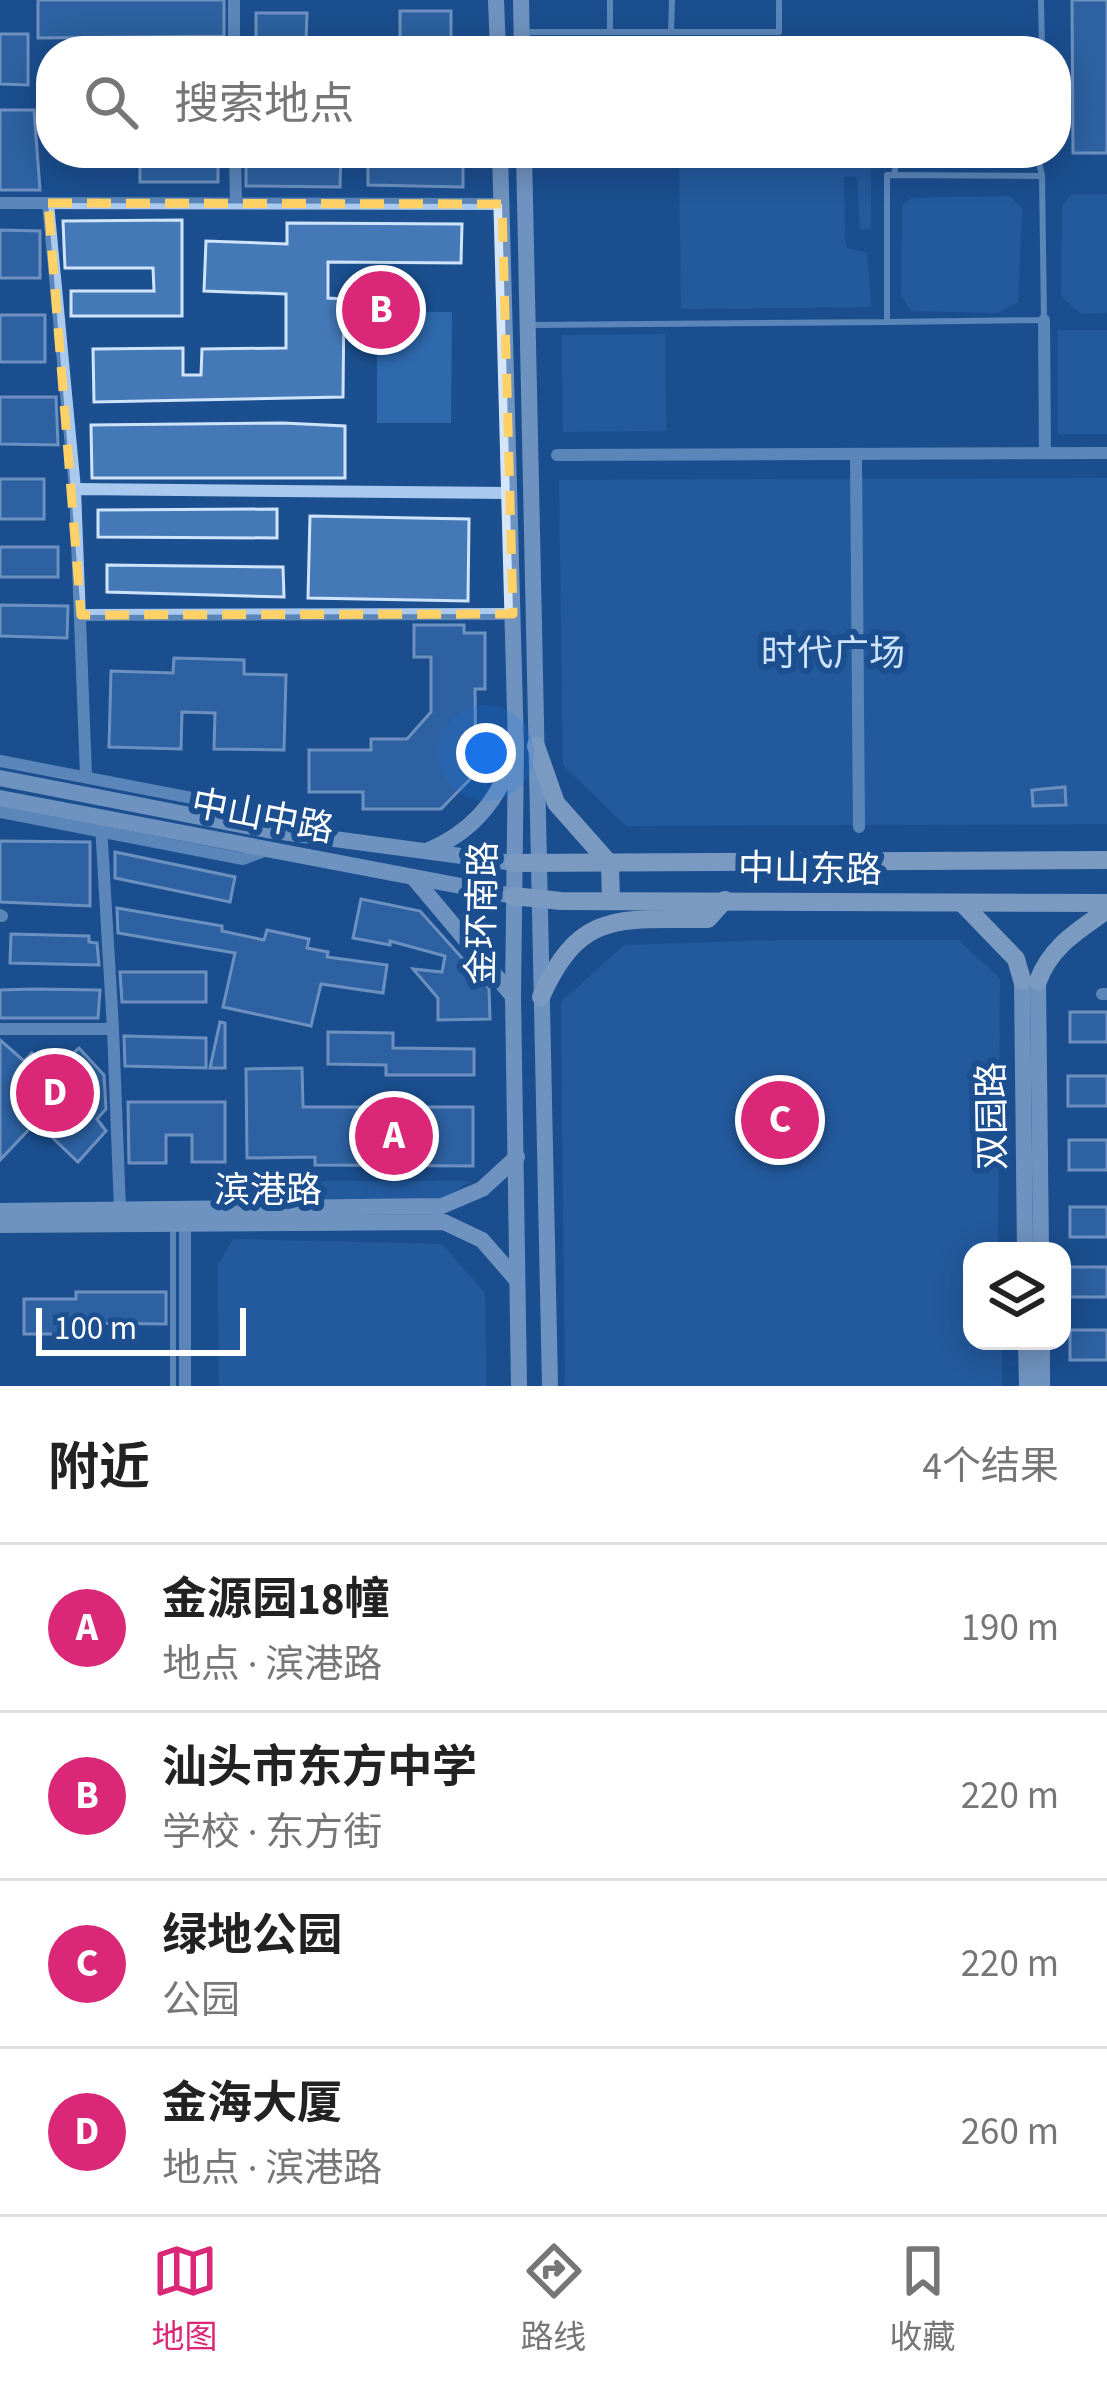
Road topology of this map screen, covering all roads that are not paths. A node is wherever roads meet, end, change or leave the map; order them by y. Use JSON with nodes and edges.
{"nodes":[{"id":1,"x":234,"y":0,"type":"edge"},
{"id":2,"x":496,"y":0,"type":"edge"},
{"id":3,"x":521,"y":0,"type":"edge"},
{"id":4,"x":610,"y":0,"type":"edge"},
{"id":5,"x":672,"y":0,"type":"edge"},
{"id":6,"x":779,"y":0,"type":"edge"},
{"id":7,"x":1041,"y":0,"type":"edge"},
{"id":8,"x":610,"y":32,"type":"junction"},
{"id":9,"x":671,"y":32,"type":"junction"},
{"id":10,"x":234,"y":36,"type":"edge"},
{"id":11,"x":497,"y":36,"type":"edge"},
{"id":12,"x":522,"y":36,"type":"edge"},
{"id":13,"x":571,"y":36,"type":"edge"},
{"id":14,"x":1042,"y":36,"type":"edge"},
{"id":15,"x":236,"y":168,"type":"edge"},
{"id":16,"x":501,"y":168,"type":"edge"},
{"id":17,"x":524,"y":168,"type":"edge"},
{"id":18,"x":895,"y":168,"type":"edge"},
{"id":19,"x":1041,"y":168,"type":"edge"},
{"id":20,"x":894,"y":175,"type":"junction"},
{"id":21,"x":1042,"y":176,"type":"junction"},
{"id":22,"x":236,"y":202,"type":"junction"},
{"id":23,"x":0,"y":203,"type":"edge"},
{"id":24,"x":48,"y":203,"type":"junction"},
{"id":25,"x":502,"y":204,"type":"junction"},
{"id":26,"x":1044,"y":320,"type":"junction"},
{"id":27,"x":887,"y":322,"type":"junction"},
{"id":28,"x":528,"y":325,"type":"junction"},
{"id":29,"x":1046,"y":453,"type":"junction"},
{"id":30,"x":1107,"y":453,"type":"edge"},
{"id":31,"x":856,"y":454,"type":"junction"},
{"id":32,"x":557,"y":455,"type":"dead end"},
{"id":33,"x":75,"y":488,"type":"junction"},
{"id":34,"x":509,"y":493,"type":"junction"},
{"id":35,"x":513,"y":614,"type":"junction"},
{"id":36,"x":81,"y":615,"type":"junction"},
{"id":37,"x":526,"y":747,"type":"junction"},
{"id":38,"x":0,"y":761,"type":"edge"},
{"id":39,"x":53,"y":770,"type":"junction"},
{"id":40,"x":86,"y":776,"type":"junction"},
{"id":41,"x":0,"y":778,"type":"edge"},
{"id":42,"x":32,"y":784,"type":"junction"},
{"id":43,"x":0,"y":798,"type":"edge"},
{"id":44,"x":212,"y":802,"type":"junction"},
{"id":45,"x":44,"y":807,"type":"junction"},
{"id":46,"x":0,"y":812,"type":"edge"},
{"id":47,"x":25,"y":816,"type":"junction"},
{"id":48,"x":197,"y":816,"type":"junction"},
{"id":49,"x":101,"y":825,"type":"junction"},
{"id":50,"x":859,"y":827,"type":"dead end"},
{"id":51,"x":311,"y":834,"type":"junction"},
{"id":52,"x":421,"y":854,"type":"junction"},
{"id":53,"x":1107,"y":860,"type":"edge"},
{"id":54,"x":514,"y":863,"type":"junction"},
{"id":55,"x":538,"y":864,"type":"junction"},
{"id":56,"x":610,"y":864,"type":"junction"},
{"id":57,"x":413,"y":876,"type":"junction"},
{"id":58,"x":513,"y":896,"type":"junction"},
{"id":59,"x":539,"y":898,"type":"junction"},
{"id":60,"x":725,"y":900,"type":"junction"},
{"id":61,"x":611,"y":901,"type":"junction"},
{"id":62,"x":962,"y":903,"type":"junction"},
{"id":63,"x":1107,"y":906,"type":"edge"},
{"id":64,"x":1030,"y":981,"type":"junction"},
{"id":65,"x":513,"y":996,"type":"junction"},
{"id":66,"x":541,"y":998,"type":"junction"},
{"id":67,"x":113,"y":1029,"type":"junction"},
{"id":68,"x":0,"y":1030,"type":"edge"},
{"id":69,"x":517,"y":1157,"type":"junction"},
{"id":70,"x":121,"y":1210,"type":"junction"},
{"id":71,"x":0,"y":1211,"type":"edge"},
{"id":72,"x":178,"y":1222,"type":"junction"},
{"id":73,"x":0,"y":1225,"type":"edge"},
{"id":74,"x":1025,"y":1242,"type":"edge"},
{"id":75,"x":1041,"y":1242,"type":"edge"},
{"id":76,"x":515,"y":1278,"type":"junction"},
{"id":77,"x":1026,"y":1350,"type":"edge"},
{"id":78,"x":1042,"y":1350,"type":"edge"},
{"id":79,"x":173,"y":1386,"type":"edge"},
{"id":80,"x":185,"y":1386,"type":"edge"},
{"id":81,"x":519,"y":1386,"type":"edge"},
{"id":82,"x":550,"y":1386,"type":"edge"},
{"id":83,"x":1027,"y":1386,"type":"edge"},
{"id":84,"x":1042,"y":1386,"type":"edge"}],
"edges":[{"from":1,"to":10,"type":"street"},
{"from":2,"to":11,"type":"main road"},
{"from":3,"to":12,"type":"main road"},
{"from":4,"to":8,"type":"lane"},
{"from":5,"to":9,"type":"lane"},
{"from":6,"to":9,"type":"lane"},
{"from":7,"to":14,"type":"lane"},
{"from":8,"to":9,"type":"lane"},
{"from":8,"to":13,"type":"lane"},
{"from":15,"to":22,"type":"street"},
{"from":16,"to":25,"type":"main road","name":"金环南路"},
{"from":17,"to":28,"type":"main road","name":"金环南路"},
{"from":18,"to":20,"type":"lane"},
{"from":19,"to":21,"type":"lane"},
{"from":20,"to":21,"type":"lane"},
{"from":20,"to":27,"type":"lane"},
{"from":21,"to":26,"type":"lane"},
{"from":22,"to":24,"type":"street"},
{"from":22,"to":25,"type":"street"},
{"from":23,"to":24,"type":"street"},
{"from":24,"to":33,"type":"street"},
{"from":25,"to":34,"type":"main road","name":"金环南路"},
{"from":26,"to":27,"type":"lane"},
{"from":26,"to":29,"type":"street"},
{"from":27,"to":28,"type":"lane"},
{"from":28,"to":37,"type":"main road","name":"金环南路"},
{"from":29,"to":30,"type":"street"},
{"from":29,"to":31,"type":"street"},
{"from":31,"to":32,"type":"street"},
{"from":31,"to":50,"type":"street"},
{"from":33,"to":34,"type":"street"},
{"from":33,"to":36,"type":"street"},
{"from":34,"to":35,"type":"main road","name":"金环南路"},
{"from":35,"to":36,"type":"street"},
{"from":35,"to":37,"type":"main road","name":"金环南路"},
{"from":36,"to":40,"type":"street"},
{"from":37,"to":52,"type":"main road"},
{"from":37,"to":54,"type":"main road","name":"金环南路"},
{"from":37,"to":55,"type":"main road","name":"金环南路"},
{"from":37,"to":56,"type":"main road"},
{"from":38,"to":39,"type":"street"},
{"from":39,"to":40,"type":"street"},
{"from":39,"to":42,"type":"street"},
{"from":40,"to":44,"type":"street"},
{"from":41,"to":42,"type":"main road","name":"中山中路"},
{"from":42,"to":48,"type":"main road","name":"中山中路"},
{"from":43,"to":45,"type":"main road","name":"中山中路"},
{"from":44,"to":48,"type":"street"},
{"from":44,"to":51,"type":"street"},
{"from":45,"to":47,"type":"street"},
{"from":45,"to":49,"type":"main road","name":"中山中路"},
{"from":46,"to":47,"type":"street"},
{"from":47,"to":49,"type":"street"},
{"from":48,"to":51,"type":"main road","name":"中山中路"},
{"from":49,"to":57,"type":"main road","name":"中山中路"},
{"from":49,"to":67,"type":"street"},
{"from":51,"to":52,"type":"main road","name":"中山中路"},
{"from":52,"to":54,"type":"main road","name":"中山中路"},
{"from":53,"to":56,"type":"main road","name":"中山东路"},
{"from":54,"to":55,"type":"main road","name":"中山东路"},
{"from":54,"to":58,"type":"main road","name":"金环南路"},
{"from":55,"to":56,"type":"main road","name":"中山东路"},
{"from":55,"to":59,"type":"main road","name":"金环南路"},
{"from":56,"to":61,"type":"main road"},
{"from":57,"to":58,"type":"main road","name":"中山中路"},
{"from":57,"to":65,"type":"main road"},
{"from":58,"to":59,"type":"main road","name":"中山东路"},
{"from":58,"to":65,"type":"main road","name":"金环南路"},
{"from":59,"to":61,"type":"main road","name":"中山东路"},
{"from":59,"to":66,"type":"main road","name":"金环南路"},
{"from":60,"to":61,"type":"main road","name":"中山东路"},
{"from":60,"to":62,"type":"main road","name":"中山东路"},
{"from":60,"to":66,"type":"main road"},
{"from":62,"to":63,"type":"main road","name":"中山东路"},
{"from":62,"to":64,"type":"main road"},
{"from":63,"to":64,"type":"main road"},
{"from":64,"to":74,"type":"main road","name":"双园路"},
{"from":64,"to":75,"type":"main road","name":"双园路"},
{"from":65,"to":69,"type":"main road","name":"金环南路"},
{"from":66,"to":82,"type":"main road","name":"金环南路"},
{"from":67,"to":68,"type":"street"},
{"from":67,"to":70,"type":"street"},
{"from":69,"to":70,"type":"main road","name":"滨港路"},
{"from":69,"to":76,"type":"main road","name":"金环南路"},
{"from":70,"to":71,"type":"main road","name":"滨港路"},
{"from":72,"to":73,"type":"main road","name":"滨港路"},
{"from":72,"to":76,"type":"main road","name":"滨港路"},
{"from":72,"to":79,"type":"lane"},
{"from":72,"to":80,"type":"street"},
{"from":76,"to":81,"type":"main road","name":"金环南路"},
{"from":77,"to":83,"type":"main road"},
{"from":78,"to":84,"type":"main road"}]}
